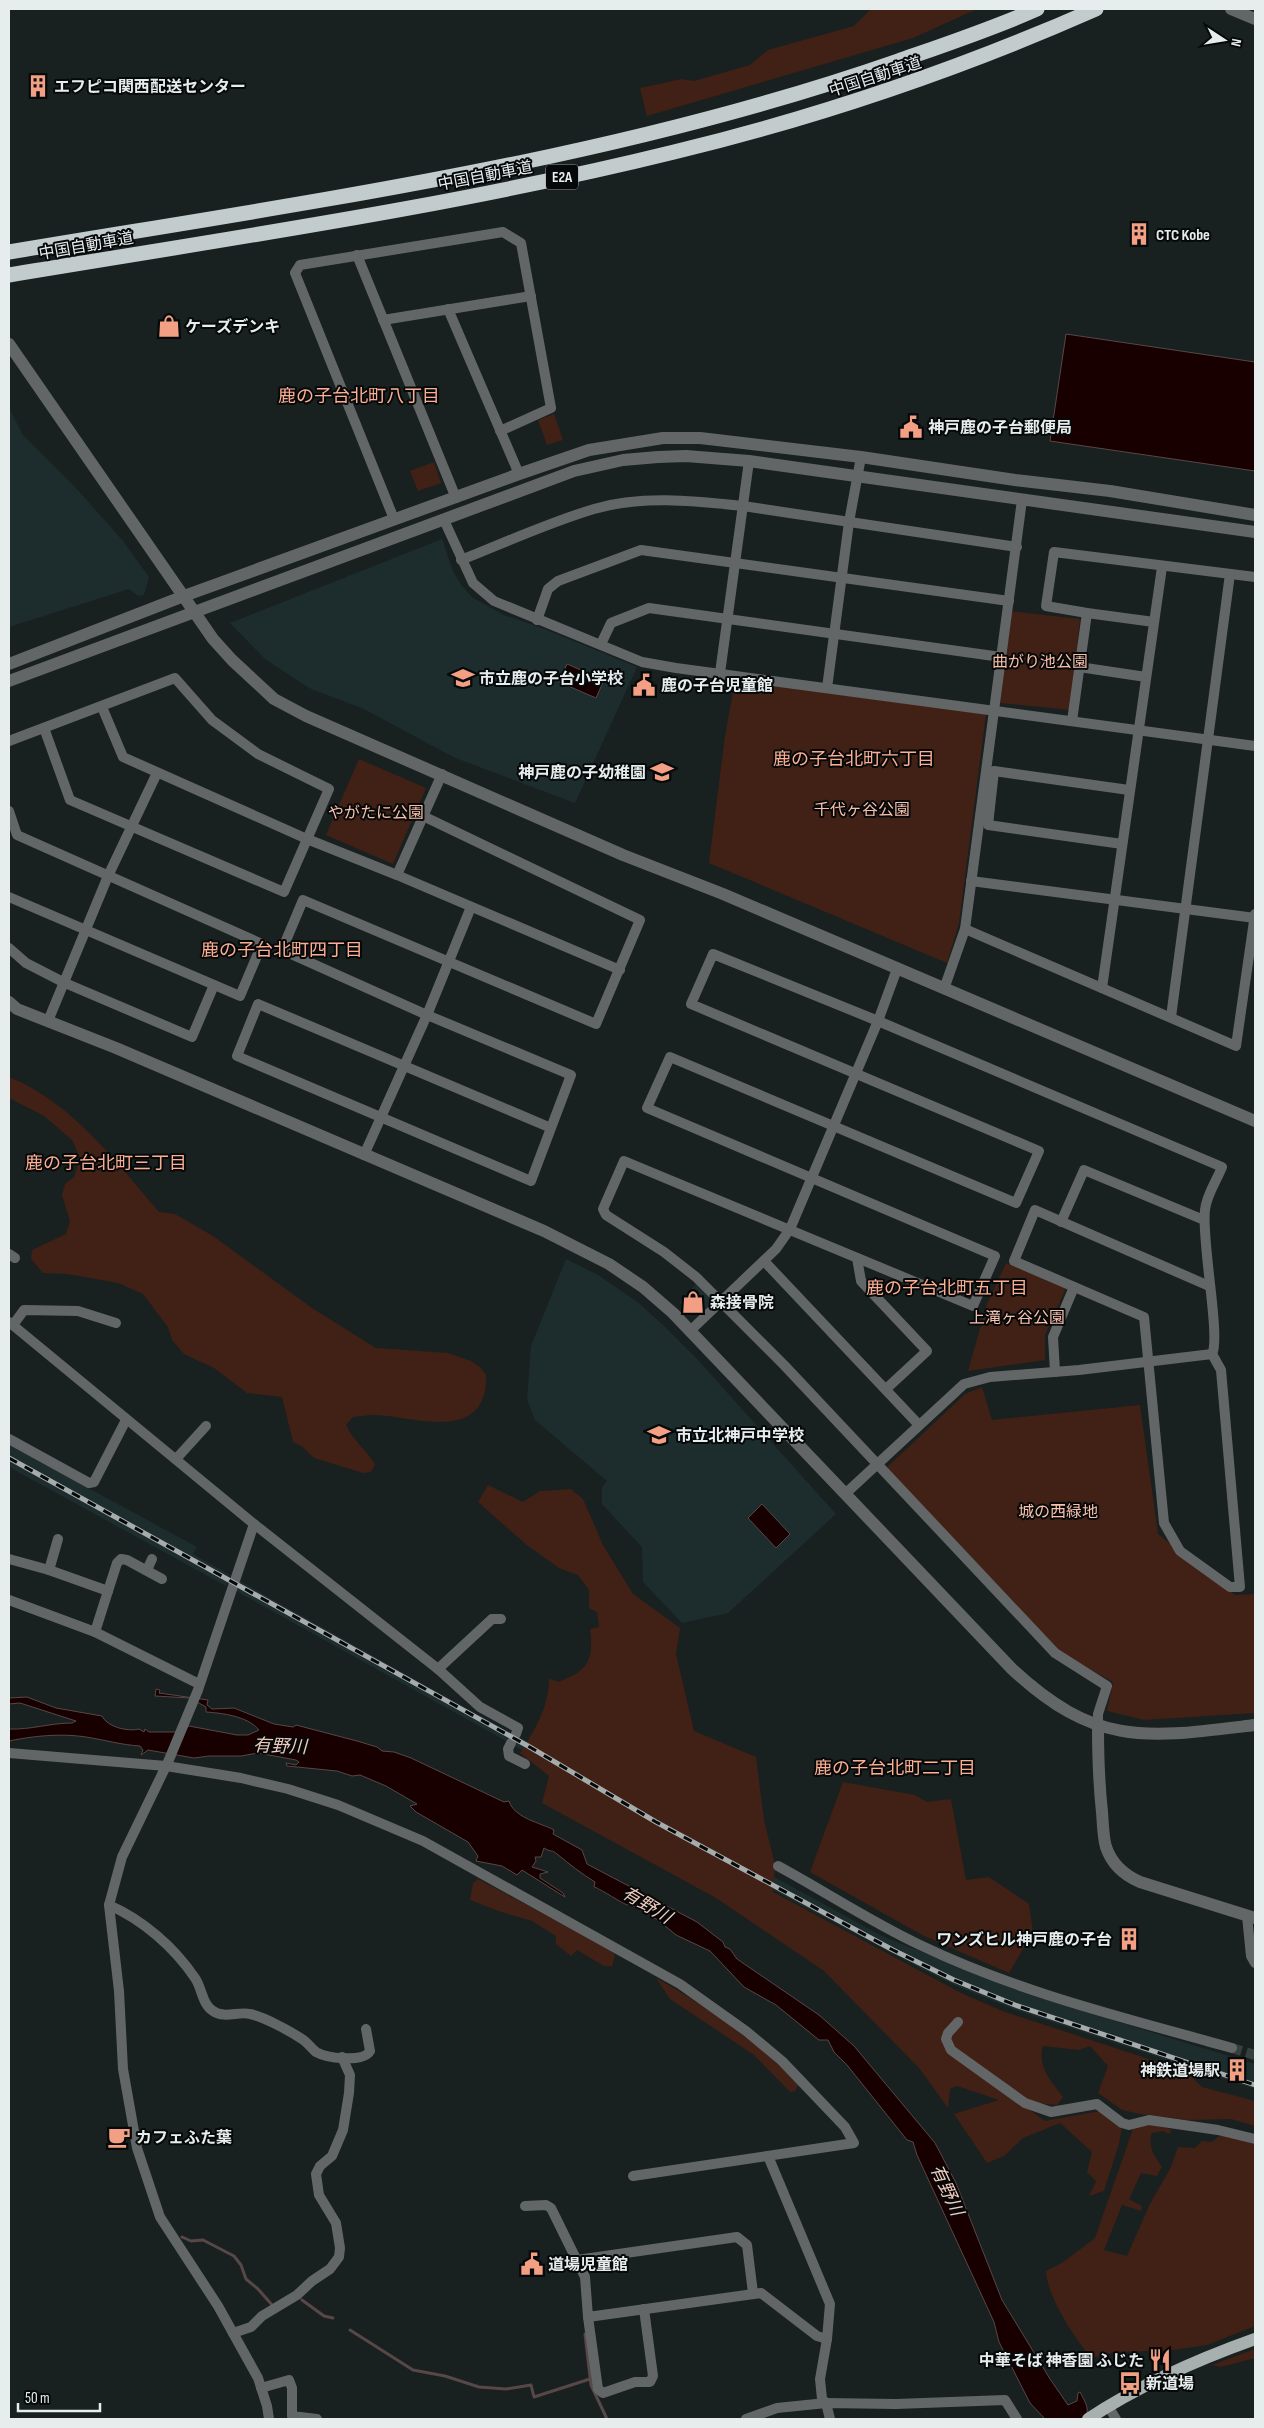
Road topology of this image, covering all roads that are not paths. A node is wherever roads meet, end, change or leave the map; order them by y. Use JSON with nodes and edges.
{"nodes":[{"id":1,"x":1037,"y":9,"type":"edge"},
{"id":2,"x":1096,"y":9,"type":"edge"},
{"id":3,"x":1230,"y":9,"type":"edge"},
{"id":4,"x":1255,"y":19,"type":"edge"},
{"id":5,"x":9,"y":252,"type":"edge"},
{"id":6,"x":357,"y":256,"type":"junction"},
{"id":7,"x":9,"y":275,"type":"edge"},
{"id":8,"x":531,"y":296,"type":"junction"},
{"id":9,"x":448,"y":309,"type":"junction"},
{"id":10,"x":384,"y":320,"type":"junction"},
{"id":11,"x":9,"y":344,"type":"edge"},
{"id":12,"x":500,"y":430,"type":"junction"},
{"id":13,"x":861,"y":457,"type":"junction"},
{"id":14,"x":749,"y":461,"type":"junction"},
{"id":15,"x":519,"y":474,"type":"junction"},
{"id":16,"x":858,"y":477,"type":"junction"},
{"id":17,"x":456,"y":498,"type":"junction"},
{"id":18,"x":1022,"y":500,"type":"junction"},
{"id":19,"x":743,"y":506,"type":"junction"},
{"id":20,"x":1255,"y":515,"type":"edge"},
{"id":21,"x":394,"y":519,"type":"junction"},
{"id":22,"x":444,"y":520,"type":"junction"},
{"id":23,"x":849,"y":522,"type":"junction"},
{"id":24,"x":1255,"y":532,"type":"edge"},
{"id":25,"x":1016,"y":546,"type":"junction"},
{"id":26,"x":461,"y":560,"type":"junction"},
{"id":27,"x":736,"y":564,"type":"junction"},
{"id":28,"x":1162,"y":567,"type":"junction"},
{"id":29,"x":1230,"y":574,"type":"junction"},
{"id":30,"x":1255,"y":577,"type":"edge"},
{"id":31,"x":842,"y":578,"type":"junction"},
{"id":32,"x":184,"y":596,"type":"junction"},
{"id":33,"x":1009,"y":602,"type":"junction"},
{"id":34,"x":194,"y":610,"type":"junction"},
{"id":35,"x":1087,"y":613,"type":"junction"},
{"id":36,"x":727,"y":618,"type":"junction"},
{"id":37,"x":538,"y":620,"type":"junction"},
{"id":38,"x":1154,"y":622,"type":"junction"},
{"id":39,"x":833,"y":634,"type":"junction"},
{"id":40,"x":601,"y":644,"type":"junction"},
{"id":41,"x":1001,"y":657,"type":"junction"},
{"id":42,"x":9,"y":664,"type":"edge"},
{"id":43,"x":1079,"y":667,"type":"junction"},
{"id":44,"x":720,"y":673,"type":"junction"},
{"id":45,"x":1146,"y":677,"type":"junction"},
{"id":46,"x":9,"y":681,"type":"edge"},
{"id":47,"x":827,"y":688,"type":"junction"},
{"id":48,"x":102,"y":707,"type":"junction"},
{"id":49,"x":994,"y":710,"type":"junction"},
{"id":50,"x":1072,"y":721,"type":"junction"},
{"id":51,"x":44,"y":728,"type":"junction"},
{"id":52,"x":1138,"y":729,"type":"junction"},
{"id":53,"x":1208,"y":739,"type":"junction"},
{"id":54,"x":9,"y":740,"type":"edge"},
{"id":55,"x":1255,"y":746,"type":"edge"},
{"id":56,"x":156,"y":773,"type":"junction"},
{"id":57,"x":442,"y":774,"type":"junction"},
{"id":58,"x":1130,"y":790,"type":"junction"},
{"id":59,"x":9,"y":811,"type":"edge"},
{"id":60,"x":425,"y":817,"type":"junction"},
{"id":61,"x":132,"y":827,"type":"junction"},
{"id":62,"x":307,"y":839,"type":"junction"},
{"id":63,"x":1122,"y":844,"type":"junction"},
{"id":64,"x":397,"y":874,"type":"junction"},
{"id":65,"x":108,"y":876,"type":"junction"},
{"id":66,"x":971,"y":881,"type":"junction"},
{"id":67,"x":9,"y":897,"type":"edge"},
{"id":68,"x":1114,"y":901,"type":"junction"},
{"id":69,"x":470,"y":907,"type":"junction"},
{"id":70,"x":1185,"y":910,"type":"junction"},
{"id":71,"x":1255,"y":914,"type":"edge"},
{"id":72,"x":1255,"y":918,"type":"edge"},
{"id":73,"x":85,"y":929,"type":"junction"},
{"id":74,"x":965,"y":929,"type":"junction"},
{"id":75,"x":9,"y":948,"type":"edge"},
{"id":76,"x":448,"y":961,"type":"junction"},
{"id":77,"x":896,"y":969,"type":"junction"},
{"id":78,"x":620,"y":970,"type":"junction"},
{"id":79,"x":65,"y":983,"type":"junction"},
{"id":80,"x":214,"y":985,"type":"junction"},
{"id":81,"x":944,"y":988,"type":"junction"},
{"id":82,"x":1102,"y":988,"type":"junction"},
{"id":83,"x":9,"y":1002,"type":"edge"},
{"id":84,"x":426,"y":1015,"type":"junction"},
{"id":85,"x":1171,"y":1016,"type":"junction"},
{"id":86,"x":878,"y":1020,"type":"junction"},
{"id":87,"x":48,"y":1021,"type":"junction"},
{"id":88,"x":403,"y":1066,"type":"junction"},
{"id":89,"x":855,"y":1073,"type":"junction"},
{"id":90,"x":383,"y":1116,"type":"junction"},
{"id":91,"x":1255,"y":1121,"type":"edge"},
{"id":92,"x":833,"y":1124,"type":"junction"},
{"id":93,"x":551,"y":1128,"type":"junction"},
{"id":94,"x":364,"y":1155,"type":"junction"},
{"id":95,"x":811,"y":1176,"type":"junction"},
{"id":96,"x":1204,"y":1220,"type":"junction"},
{"id":97,"x":1062,"y":1222,"type":"junction"},
{"id":98,"x":790,"y":1229,"type":"junction"},
{"id":99,"x":856,"y":1258,"type":"junction"},
{"id":100,"x":764,"y":1261,"type":"junction"},
{"id":101,"x":1209,"y":1286,"type":"junction"},
{"id":102,"x":1074,"y":1287,"type":"junction"},
{"id":103,"x":721,"y":1303,"type":"junction"},
{"id":104,"x":11,"y":1323,"type":"edge"},
{"id":105,"x":116,"y":1323,"type":"dead end"},
{"id":106,"x":690,"y":1331,"type":"junction"},
{"id":107,"x":1212,"y":1354,"type":"junction"},
{"id":108,"x":1149,"y":1363,"type":"junction"},
{"id":109,"x":1055,"y":1372,"type":"junction"},
{"id":110,"x":886,"y":1389,"type":"junction"},
{"id":111,"x":126,"y":1420,"type":"junction"},
{"id":112,"x":919,"y":1425,"type":"junction"},
{"id":113,"x":204,"y":1432,"type":"dead end"},
{"id":114,"x":9,"y":1439,"type":"edge"},
{"id":115,"x":176,"y":1459,"type":"junction"},
{"id":116,"x":877,"y":1466,"type":"junction"},
{"id":117,"x":845,"y":1494,"type":"junction"},
{"id":118,"x":254,"y":1524,"type":"junction"},
{"id":119,"x":58,"y":1539,"type":"dead end"},
{"id":120,"x":9,"y":1559,"type":"edge"},
{"id":121,"x":152,"y":1559,"type":"dead end"},
{"id":122,"x":49,"y":1570,"type":"junction"},
{"id":123,"x":147,"y":1570,"type":"junction"},
{"id":124,"x":162,"y":1579,"type":"dead end"},
{"id":125,"x":108,"y":1591,"type":"junction"},
{"id":126,"x":9,"y":1600,"type":"edge"},
{"id":127,"x":501,"y":1619,"type":"dead end"},
{"id":128,"x":95,"y":1632,"type":"junction"},
{"id":129,"x":438,"y":1669,"type":"junction"},
{"id":130,"x":199,"y":1687,"type":"junction"},
{"id":131,"x":1255,"y":1725,"type":"edge"},
{"id":132,"x":1098,"y":1727,"type":"junction"},
{"id":133,"x":9,"y":1753,"type":"edge"},
{"id":134,"x":167,"y":1764,"type":"junction"},
{"id":135,"x":526,"y":1764,"type":"dead end"},
{"id":136,"x":778,"y":1866,"type":"dead end"},
{"id":137,"x":109,"y":1905,"type":"junction"},
{"id":138,"x":1251,"y":1917,"type":"edge"},
{"id":139,"x":1255,"y":1964,"type":"edge"},
{"id":140,"x":958,"y":2022,"type":"dead end"},
{"id":141,"x":366,"y":2029,"type":"dead end"},
{"id":142,"x":1232,"y":2048,"type":"tunnel mouth"},
{"id":143,"x":342,"y":2058,"type":"junction"},
{"id":144,"x":1255,"y":2139,"type":"edge"},
{"id":145,"x":768,"y":2156,"type":"junction"},
{"id":146,"x":633,"y":2176,"type":"dead end"},
{"id":147,"x":525,"y":2206,"type":"dead end"},
{"id":148,"x":577,"y":2260,"type":"junction"},
{"id":149,"x":753,"y":2293,"type":"junction"},
{"id":150,"x":644,"y":2309,"type":"junction"},
{"id":151,"x":588,"y":2317,"type":"junction"},
{"id":152,"x":233,"y":2333,"type":"junction"},
{"id":153,"x":827,"y":2339,"type":"junction"},
{"id":154,"x":1255,"y":2339,"type":"edge"},
{"id":155,"x":261,"y":2388,"type":"junction"},
{"id":156,"x":826,"y":2403,"type":"junction"},
{"id":157,"x":1108,"y":2406,"type":"junction"},
{"id":158,"x":269,"y":2419,"type":"edge"},
{"id":159,"x":318,"y":2419,"type":"edge"},
{"id":160,"x":746,"y":2419,"type":"edge"},
{"id":161,"x":830,"y":2419,"type":"edge"},
{"id":162,"x":1017,"y":2419,"type":"edge"},
{"id":163,"x":1088,"y":2419,"type":"edge"},
{"id":164,"x":1116,"y":2419,"type":"edge"}],
"edges":[{"from":1,"to":5,"type":"highway","name":"中国自動車道","number":"E2A"},
{"from":2,"to":7,"type":"highway","name":"中国自動車道","number":"E2A"},
{"from":3,"to":4,"type":"street"},
{"from":6,"to":8,"type":"street"},
{"from":6,"to":10,"type":"street"},
{"from":6,"to":21,"type":"street"},
{"from":8,"to":9,"type":"street"},
{"from":8,"to":12,"type":"street"},
{"from":9,"to":10,"type":"street"},
{"from":9,"to":12,"type":"street"},
{"from":10,"to":17,"type":"street"},
{"from":11,"to":32,"type":"street"},
{"from":12,"to":15,"type":"street"},
{"from":13,"to":15,"type":"street"},
{"from":13,"to":16,"type":"street"},
{"from":13,"to":20,"type":"street"},
{"from":14,"to":16,"type":"street"},
{"from":14,"to":19,"type":"street"},
{"from":14,"to":22,"type":"street"},
{"from":15,"to":17,"type":"street"},
{"from":16,"to":18,"type":"street"},
{"from":16,"to":23,"type":"street"},
{"from":17,"to":21,"type":"street"},
{"from":18,"to":24,"type":"street"},
{"from":18,"to":25,"type":"street"},
{"from":19,"to":23,"type":"street"},
{"from":19,"to":26,"type":"street"},
{"from":19,"to":27,"type":"street"},
{"from":21,"to":32,"type":"street"},
{"from":22,"to":26,"type":"street"},
{"from":22,"to":34,"type":"street"},
{"from":23,"to":25,"type":"street"},
{"from":23,"to":31,"type":"street"},
{"from":25,"to":33,"type":"street"},
{"from":26,"to":37,"type":"street"},
{"from":27,"to":31,"type":"street"},
{"from":27,"to":36,"type":"street"},
{"from":27,"to":37,"type":"street"},
{"from":28,"to":29,"type":"street"},
{"from":28,"to":35,"type":"street"},
{"from":28,"to":38,"type":"street"},
{"from":29,"to":30,"type":"street"},
{"from":29,"to":53,"type":"street"},
{"from":31,"to":33,"type":"street"},
{"from":31,"to":39,"type":"street"},
{"from":32,"to":34,"type":"street"},
{"from":32,"to":42,"type":"street"},
{"from":33,"to":41,"type":"street"},
{"from":34,"to":46,"type":"street"},
{"from":34,"to":57,"type":"street"},
{"from":35,"to":38,"type":"street"},
{"from":35,"to":43,"type":"street"},
{"from":36,"to":39,"type":"street"},
{"from":36,"to":40,"type":"street"},
{"from":36,"to":44,"type":"street"},
{"from":37,"to":40,"type":"street"},
{"from":38,"to":45,"type":"street"},
{"from":39,"to":41,"type":"street"},
{"from":39,"to":47,"type":"street"},
{"from":40,"to":44,"type":"street"},
{"from":41,"to":49,"type":"street"},
{"from":43,"to":45,"type":"street"},
{"from":43,"to":50,"type":"street"},
{"from":44,"to":47,"type":"street"},
{"from":45,"to":52,"type":"street"},
{"from":47,"to":49,"type":"street"},
{"from":48,"to":51,"type":"street"},
{"from":48,"to":56,"type":"street"},
{"from":48,"to":62,"type":"street"},
{"from":49,"to":50,"type":"street"},
{"from":49,"to":66,"type":"street"},
{"from":50,"to":52,"type":"street"},
{"from":51,"to":54,"type":"street"},
{"from":51,"to":61,"type":"street"},
{"from":52,"to":53,"type":"street"},
{"from":52,"to":58,"type":"street"},
{"from":53,"to":55,"type":"street"},
{"from":53,"to":70,"type":"street"},
{"from":56,"to":61,"type":"street"},
{"from":56,"to":62,"type":"street"},
{"from":57,"to":60,"type":"street"},
{"from":57,"to":77,"type":"street"},
{"from":58,"to":63,"type":"street"},
{"from":58,"to":63,"type":"street"},
{"from":59,"to":65,"type":"street"},
{"from":60,"to":64,"type":"street"},
{"from":60,"to":78,"type":"street"},
{"from":61,"to":62,"type":"street"},
{"from":61,"to":65,"type":"street"},
{"from":62,"to":64,"type":"street"},
{"from":63,"to":68,"type":"street"},
{"from":64,"to":69,"type":"street"},
{"from":65,"to":73,"type":"street"},
{"from":65,"to":80,"type":"street"},
{"from":66,"to":68,"type":"street"},
{"from":66,"to":74,"type":"street"},
{"from":67,"to":73,"type":"street"},
{"from":68,"to":70,"type":"street"},
{"from":68,"to":82,"type":"street"},
{"from":69,"to":76,"type":"street"},
{"from":69,"to":78,"type":"street"},
{"from":70,"to":72,"type":"street"},
{"from":70,"to":85,"type":"street"},
{"from":71,"to":72,"type":"street"},
{"from":72,"to":85,"type":"street"},
{"from":73,"to":79,"type":"street"},
{"from":73,"to":80,"type":"street"},
{"from":74,"to":81,"type":"street"},
{"from":74,"to":82,"type":"street"},
{"from":75,"to":79,"type":"street"},
{"from":76,"to":78,"type":"street"},
{"from":76,"to":84,"type":"street"},
{"from":76,"to":84,"type":"street"},
{"from":77,"to":81,"type":"street"},
{"from":77,"to":86,"type":"street"},
{"from":79,"to":80,"type":"street"},
{"from":79,"to":87,"type":"street"},
{"from":81,"to":91,"type":"street"},
{"from":82,"to":85,"type":"street"},
{"from":83,"to":87,"type":"street"},
{"from":84,"to":88,"type":"street"},
{"from":84,"to":93,"type":"street"},
{"from":86,"to":89,"type":"street"},
{"from":86,"to":89,"type":"street"},
{"from":86,"to":96,"type":"street"},
{"from":87,"to":94,"type":"street"},
{"from":88,"to":90,"type":"street"},
{"from":88,"to":90,"type":"street"},
{"from":88,"to":93,"type":"street"},
{"from":89,"to":92,"type":"street"},
{"from":89,"to":92,"type":"street"},
{"from":90,"to":93,"type":"street"},
{"from":90,"to":94,"type":"street"},
{"from":92,"to":95,"type":"street"},
{"from":92,"to":95,"type":"street"},
{"from":94,"to":106,"type":"street"},
{"from":95,"to":98,"type":"street"},
{"from":95,"to":99,"type":"street"},
{"from":96,"to":97,"type":"street"},
{"from":96,"to":101,"type":"street"},
{"from":97,"to":101,"type":"street"},
{"from":97,"to":102,"type":"street"},
{"from":98,"to":99,"type":"street"},
{"from":98,"to":100,"type":"street"},
{"from":98,"to":103,"type":"street"},
{"from":99,"to":110,"type":"street"},
{"from":100,"to":103,"type":"street"},
{"from":100,"to":110,"type":"street"},
{"from":101,"to":107,"type":"street"},
{"from":102,"to":108,"type":"street"},
{"from":102,"to":109,"type":"street"},
{"from":103,"to":106,"type":"street"},
{"from":103,"to":116,"type":"street"},
{"from":104,"to":105,"type":"street"},
{"from":104,"to":111,"type":"street"},
{"from":106,"to":117,"type":"street"},
{"from":107,"to":108,"type":"street"},
{"from":107,"to":108,"type":"street"},
{"from":108,"to":109,"type":"street"},
{"from":109,"to":112,"type":"street"},
{"from":110,"to":112,"type":"street"},
{"from":111,"to":114,"type":"street"},
{"from":111,"to":115,"type":"street"},
{"from":112,"to":116,"type":"street"},
{"from":113,"to":115,"type":"street"},
{"from":115,"to":118,"type":"street"},
{"from":116,"to":117,"type":"street"},
{"from":116,"to":132,"type":"street"},
{"from":117,"to":132,"type":"street"},
{"from":118,"to":129,"type":"street"},
{"from":118,"to":130,"type":"street"},
{"from":119,"to":122,"type":"street"},
{"from":120,"to":122,"type":"street"},
{"from":121,"to":123,"type":"street"},
{"from":122,"to":125,"type":"street"},
{"from":123,"to":124,"type":"street"},
{"from":123,"to":125,"type":"street"},
{"from":125,"to":128,"type":"street"},
{"from":126,"to":128,"type":"street"},
{"from":127,"to":129,"type":"street"},
{"from":128,"to":130,"type":"street"},
{"from":129,"to":135,"type":"street"},
{"from":130,"to":134,"type":"street"},
{"from":131,"to":132,"type":"street"},
{"from":132,"to":138,"type":"street"},
{"from":133,"to":134,"type":"street"},
{"from":134,"to":137,"type":"street"},
{"from":134,"to":145,"type":"street"},
{"from":136,"to":142,"type":"street"},
{"from":137,"to":143,"type":"street"},
{"from":137,"to":152,"type":"street"},
{"from":138,"to":139,"type":"street"},
{"from":140,"to":144,"type":"street"},
{"from":141,"to":143,"type":"street"},
{"from":143,"to":152,"type":"street"},
{"from":145,"to":146,"type":"street"},
{"from":145,"to":153,"type":"street"},
{"from":147,"to":148,"type":"street"},
{"from":148,"to":149,"type":"street"},
{"from":148,"to":151,"type":"street"},
{"from":149,"to":150,"type":"street"},
{"from":149,"to":153,"type":"street"},
{"from":150,"to":151,"type":"street"},
{"from":150,"to":151,"type":"street"},
{"from":152,"to":155,"type":"street"},
{"from":153,"to":156,"type":"street"},
{"from":154,"to":157,"type":"main road"},
{"from":155,"to":158,"type":"street"},
{"from":155,"to":159,"type":"street"},
{"from":156,"to":160,"type":"street"},
{"from":156,"to":161,"type":"street"},
{"from":156,"to":162,"type":"street"},
{"from":157,"to":163,"type":"main road"},
{"from":157,"to":164,"type":"street"}]}
